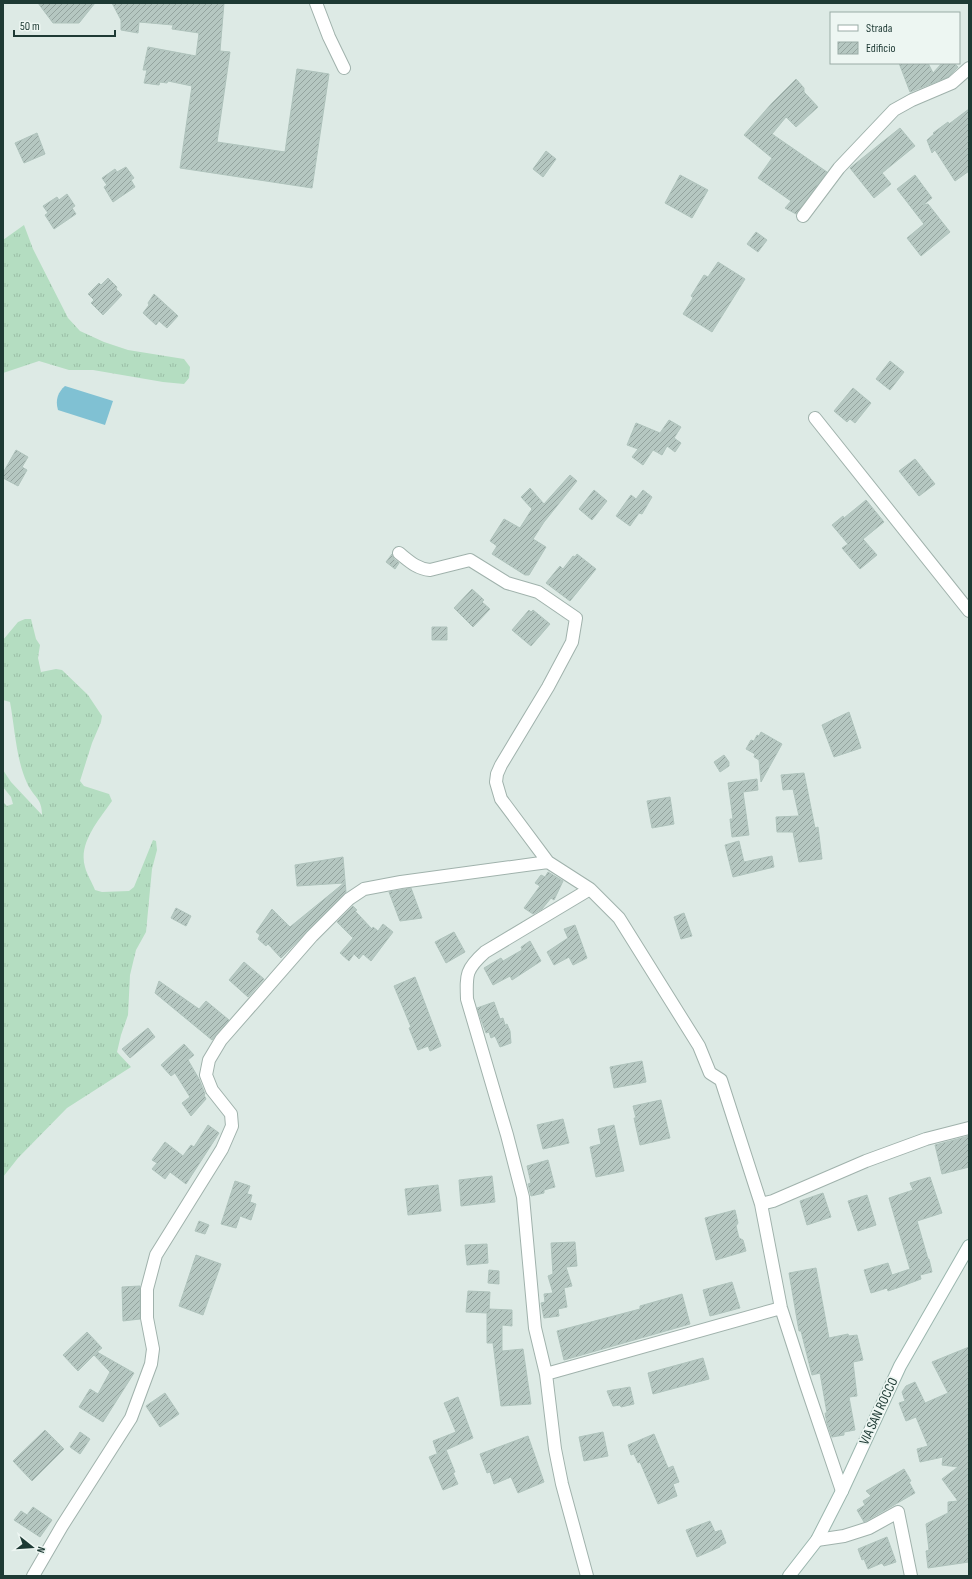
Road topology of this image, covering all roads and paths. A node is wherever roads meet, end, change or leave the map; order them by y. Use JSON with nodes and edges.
{"nodes":[{"id":1,"x":316,"y":3,"type":"edge"},
{"id":2,"x":344,"y":68,"type":"dead end"},
{"id":3,"x":969,"y":68,"type":"edge"},
{"id":4,"x":803,"y":216,"type":"dead end"},
{"id":5,"x":815,"y":418,"type":"dead end"},
{"id":6,"x":399,"y":553,"type":"dead end"},
{"id":7,"x":969,"y":611,"type":"edge"},
{"id":8,"x":548,"y":862,"type":"junction"},
{"id":9,"x":590,"y":889,"type":"junction"},
{"id":10,"x":969,"y":1128,"type":"edge"},
{"id":11,"x":761,"y":1204,"type":"junction"},
{"id":12,"x":969,"y":1246,"type":"edge"},
{"id":13,"x":781,"y":1308,"type":"junction"},
{"id":14,"x":546,"y":1374,"type":"junction"},
{"id":15,"x":842,"y":1491,"type":"junction"},
{"id":16,"x":817,"y":1540,"type":"junction"},
{"id":17,"x":33,"y":1576,"type":"edge"},
{"id":18,"x":587,"y":1576,"type":"edge"},
{"id":19,"x":789,"y":1576,"type":"edge"},
{"id":20,"x":911,"y":1576,"type":"edge"}],
"edges":[{"from":1,"to":2,"type":"street"},
{"from":3,"to":4,"type":"street"},
{"from":5,"to":7,"type":"street"},
{"from":6,"to":8,"type":"street"},
{"from":8,"to":9,"type":"street"},
{"from":8,"to":17,"type":"street"},
{"from":9,"to":11,"type":"street"},
{"from":9,"to":14,"type":"street"},
{"from":10,"to":11,"type":"street"},
{"from":11,"to":13,"type":"street"},
{"from":12,"to":15,"type":"street","name":"VIA SAN ROCCO"},
{"from":13,"to":14,"type":"street"},
{"from":13,"to":15,"type":"street"},
{"from":14,"to":18,"type":"street"},
{"from":15,"to":16,"type":"street","name":"VIA SAN ROCCO"},
{"from":16,"to":19,"type":"street","name":"VIA SAN ROCCO"},
{"from":16,"to":20,"type":"street"}]}
